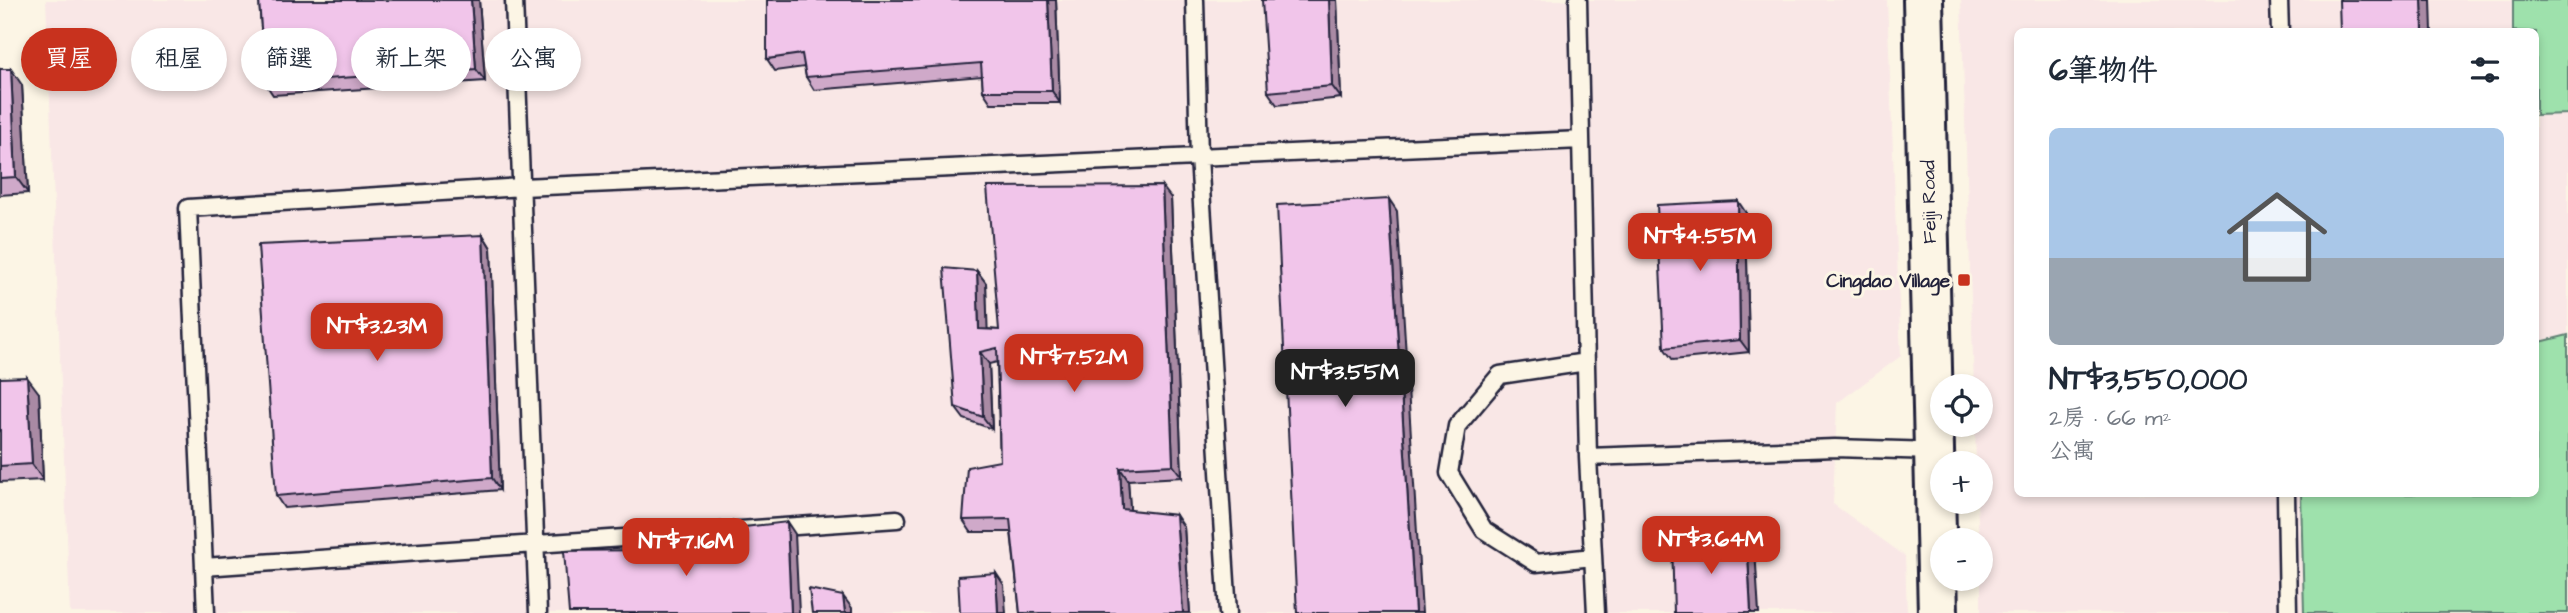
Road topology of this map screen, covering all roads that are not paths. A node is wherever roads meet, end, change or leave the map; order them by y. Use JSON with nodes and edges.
{"nodes":[{"id":1,"x":514,"y":0,"type":"edge"},
{"id":2,"x":1195,"y":0,"type":"edge"},
{"id":3,"x":1578,"y":0,"type":"edge"},
{"id":4,"x":1923,"y":0,"type":"edge"},
{"id":5,"x":2279,"y":0,"type":"edge"},
{"id":6,"x":2280,"y":28,"type":"edge"},
{"id":7,"x":1581,"y":140,"type":"junction"},
{"id":8,"x":1199,"y":157,"type":"junction"},
{"id":9,"x":522,"y":187,"type":"junction"},
{"id":10,"x":1586,"y":362,"type":"junction"},
{"id":11,"x":1934,"y":451,"type":"joint"},
{"id":12,"x":1588,"y":457,"type":"junction"},
{"id":13,"x":2286,"y":497,"type":"edge"},
{"id":14,"x":1936,"y":514,"type":"edge"},
{"id":15,"x":897,"y":519,"type":"dead end"},
{"id":16,"x":536,"y":545,"type":"junction"},
{"id":17,"x":1593,"y":557,"type":"junction"},
{"id":18,"x":204,"y":567,"type":"junction"},
{"id":19,"x":206,"y":613,"type":"edge"},
{"id":20,"x":538,"y":613,"type":"edge"},
{"id":21,"x":1228,"y":613,"type":"edge"},
{"id":22,"x":1596,"y":613,"type":"edge"},
{"id":23,"x":1938,"y":613,"type":"edge"},
{"id":24,"x":2288,"y":613,"type":"edge"}],
"edges":[{"from":1,"to":9,"type":"lane"},
{"from":2,"to":8,"type":"lane"},
{"from":3,"to":7,"type":"lane"},
{"from":4,"to":11,"type":"street","name":"Feiji Road"},
{"from":5,"to":6,"type":"lane"},
{"from":7,"to":8,"type":"lane"},
{"from":7,"to":10,"type":"lane"},
{"from":8,"to":9,"type":"lane"},
{"from":8,"to":21,"type":"lane"},
{"from":9,"to":16,"type":"lane"},
{"from":9,"to":18,"type":"lane"},
{"from":10,"to":12,"type":"lane"},
{"from":10,"to":17,"type":"lane"},
{"from":11,"to":12,"type":"lane"},
{"from":12,"to":17,"type":"lane"},
{"from":13,"to":24,"type":"lane"},
{"from":14,"to":23,"type":"street","name":"Feiji Road"},
{"from":15,"to":16,"type":"lane"},
{"from":16,"to":18,"type":"lane"},
{"from":16,"to":20,"type":"lane"},
{"from":17,"to":22,"type":"lane"},
{"from":18,"to":19,"type":"lane"}]}
